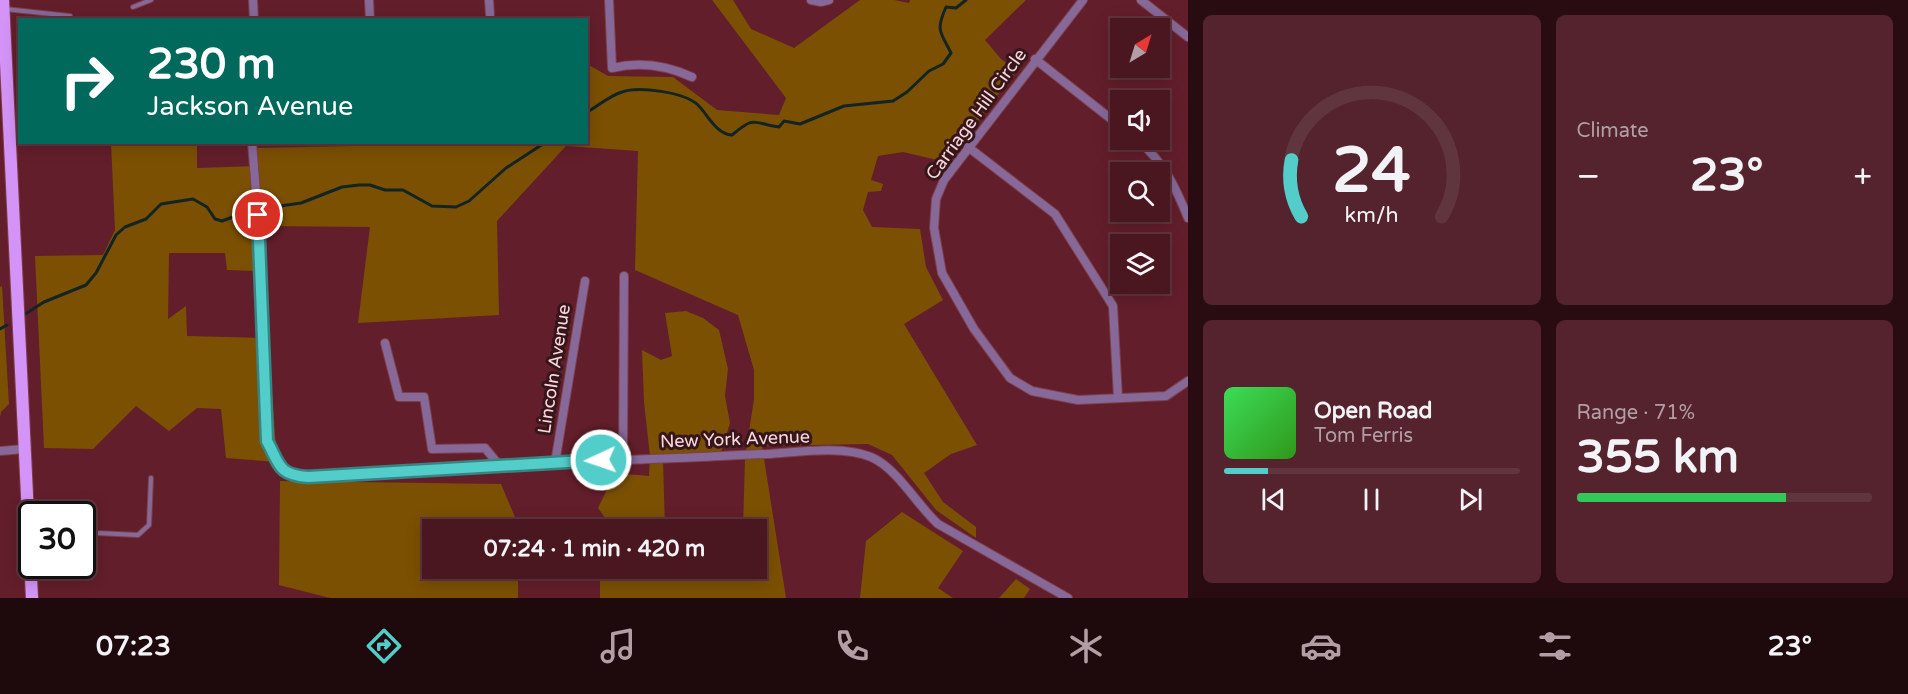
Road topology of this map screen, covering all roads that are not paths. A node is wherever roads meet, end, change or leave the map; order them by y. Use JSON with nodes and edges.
{"nodes":[{"id":1,"x":151,"y":0,"type":"edge"},
{"id":2,"x":253,"y":0,"type":"edge"},
{"id":3,"x":369,"y":0,"type":"edge"},
{"id":4,"x":489,"y":0,"type":"edge"},
{"id":5,"x":609,"y":0,"type":"edge"},
{"id":6,"x":811,"y":0,"type":"edge"},
{"id":7,"x":1083,"y":0,"type":"edge"},
{"id":8,"x":1141,"y":0,"type":"edge"},
{"id":9,"x":825,"y":1,"type":"edge"},
{"id":10,"x":3,"y":4,"type":"edge"},
{"id":11,"x":133,"y":8,"type":"dead end"},
{"id":12,"x":490,"y":15,"type":"dead end"},
{"id":13,"x":70,"y":16,"type":"dead end"},
{"id":14,"x":254,"y":18,"type":"edge"},
{"id":15,"x":370,"y":18,"type":"edge"},
{"id":16,"x":1188,"y":37,"type":"edge"},
{"id":17,"x":1035,"y":59,"type":"junction"},
{"id":18,"x":692,"y":77,"type":"dead end"},
{"id":19,"x":1110,"y":118,"type":"edge"},
{"id":20,"x":4,"y":122,"type":"edge"},
{"id":21,"x":252,"y":144,"type":"edge"},
{"id":22,"x":968,"y":147,"type":"junction"},
{"id":23,"x":1148,"y":150,"type":"edge"},
{"id":24,"x":1188,"y":218,"type":"edge"},
{"id":25,"x":624,"y":276,"type":"dead end"},
{"id":26,"x":585,"y":281,"type":"dead end"},
{"id":27,"x":385,"y":343,"type":"dead end"},
{"id":28,"x":1188,"y":381,"type":"edge"},
{"id":29,"x":1118,"y":398,"type":"junction"},
{"id":30,"x":24,"y":449,"type":"junction"},
{"id":31,"x":0,"y":451,"type":"edge"},
{"id":32,"x":624,"y":459,"type":"junction"},
{"id":33,"x":555,"y":463,"type":"junction"},
{"id":34,"x":499,"y":465,"type":"junction"},
{"id":35,"x":151,"y":478,"type":"dead end"},
{"id":36,"x":28,"y":501,"type":"edge"},
{"id":37,"x":96,"y":533,"type":"edge"},
{"id":38,"x":32,"y":579,"type":"edge"},
{"id":39,"x":32,"y":598,"type":"edge"},
{"id":40,"x":1068,"y":598,"type":"edge"}],
"edges":[{"from":1,"to":11,"type":"lane"},
{"from":2,"to":14,"type":"street"},
{"from":3,"to":15,"type":"street"},
{"from":4,"to":12,"type":"street"},
{"from":5,"to":18,"type":"street"},
{"from":6,"to":9,"type":"street"},
{"from":7,"to":17,"type":"street","name":"Carriage Hill Circle"},
{"from":8,"to":16,"type":"street"},
{"from":10,"to":13,"type":"lane"},
{"from":10,"to":20,"type":"main road"},
{"from":17,"to":19,"type":"street"},
{"from":17,"to":22,"type":"street","name":"Carriage Hill Circle"},
{"from":20,"to":30,"type":"main road"},
{"from":21,"to":34,"type":"street","name":"New York Avenue"},
{"from":22,"to":29,"type":"street"},
{"from":22,"to":29,"type":"street","name":"Carriage Hill Circle"},
{"from":23,"to":24,"type":"street"},
{"from":25,"to":32,"type":"street"},
{"from":26,"to":33,"type":"street","name":"Lincoln Avenue"},
{"from":27,"to":34,"type":"street"},
{"from":28,"to":29,"type":"street","name":"Carriage Hill Circle"},
{"from":30,"to":31,"type":"street"},
{"from":30,"to":36,"type":"main road"},
{"from":32,"to":33,"type":"street","name":"New York Avenue"},
{"from":32,"to":40,"type":"street","name":"New York Avenue"},
{"from":33,"to":34,"type":"street","name":"New York Avenue"},
{"from":35,"to":37,"type":"lane"},
{"from":38,"to":39,"type":"main road"}]}
